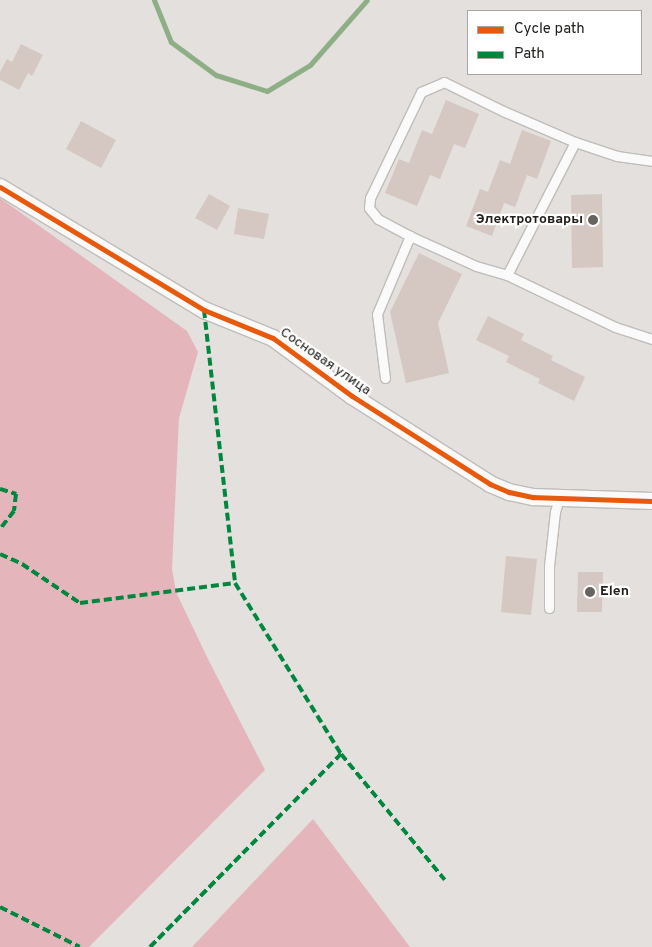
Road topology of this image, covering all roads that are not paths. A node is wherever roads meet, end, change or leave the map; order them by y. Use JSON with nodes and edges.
{"nodes":[{"id":1,"x":575,"y":142,"type":"junction"},
{"id":2,"x":652,"y":161,"type":"edge"},
{"id":3,"x":0,"y":187,"type":"edge"},
{"id":4,"x":410,"y":236,"type":"junction"},
{"id":5,"x":507,"y":275,"type":"junction"},
{"id":6,"x":652,"y":339,"type":"edge"},
{"id":7,"x":385,"y":378,"type":"dead end"},
{"id":8,"x":559,"y":498,"type":"junction"},
{"id":9,"x":652,"y":501,"type":"edge"},
{"id":10,"x":549,"y":608,"type":"dead end"}],
"edges":[{"from":1,"to":2,"type":"lane"},
{"from":1,"to":4,"type":"lane"},
{"from":1,"to":5,"type":"lane"},
{"from":3,"to":8,"type":"street","name":"Сосновая улица"},
{"from":4,"to":5,"type":"lane"},
{"from":4,"to":7,"type":"lane"},
{"from":5,"to":6,"type":"lane"},
{"from":8,"to":9,"type":"street","name":"Сосновая улица"},
{"from":8,"to":10,"type":"lane"}]}
